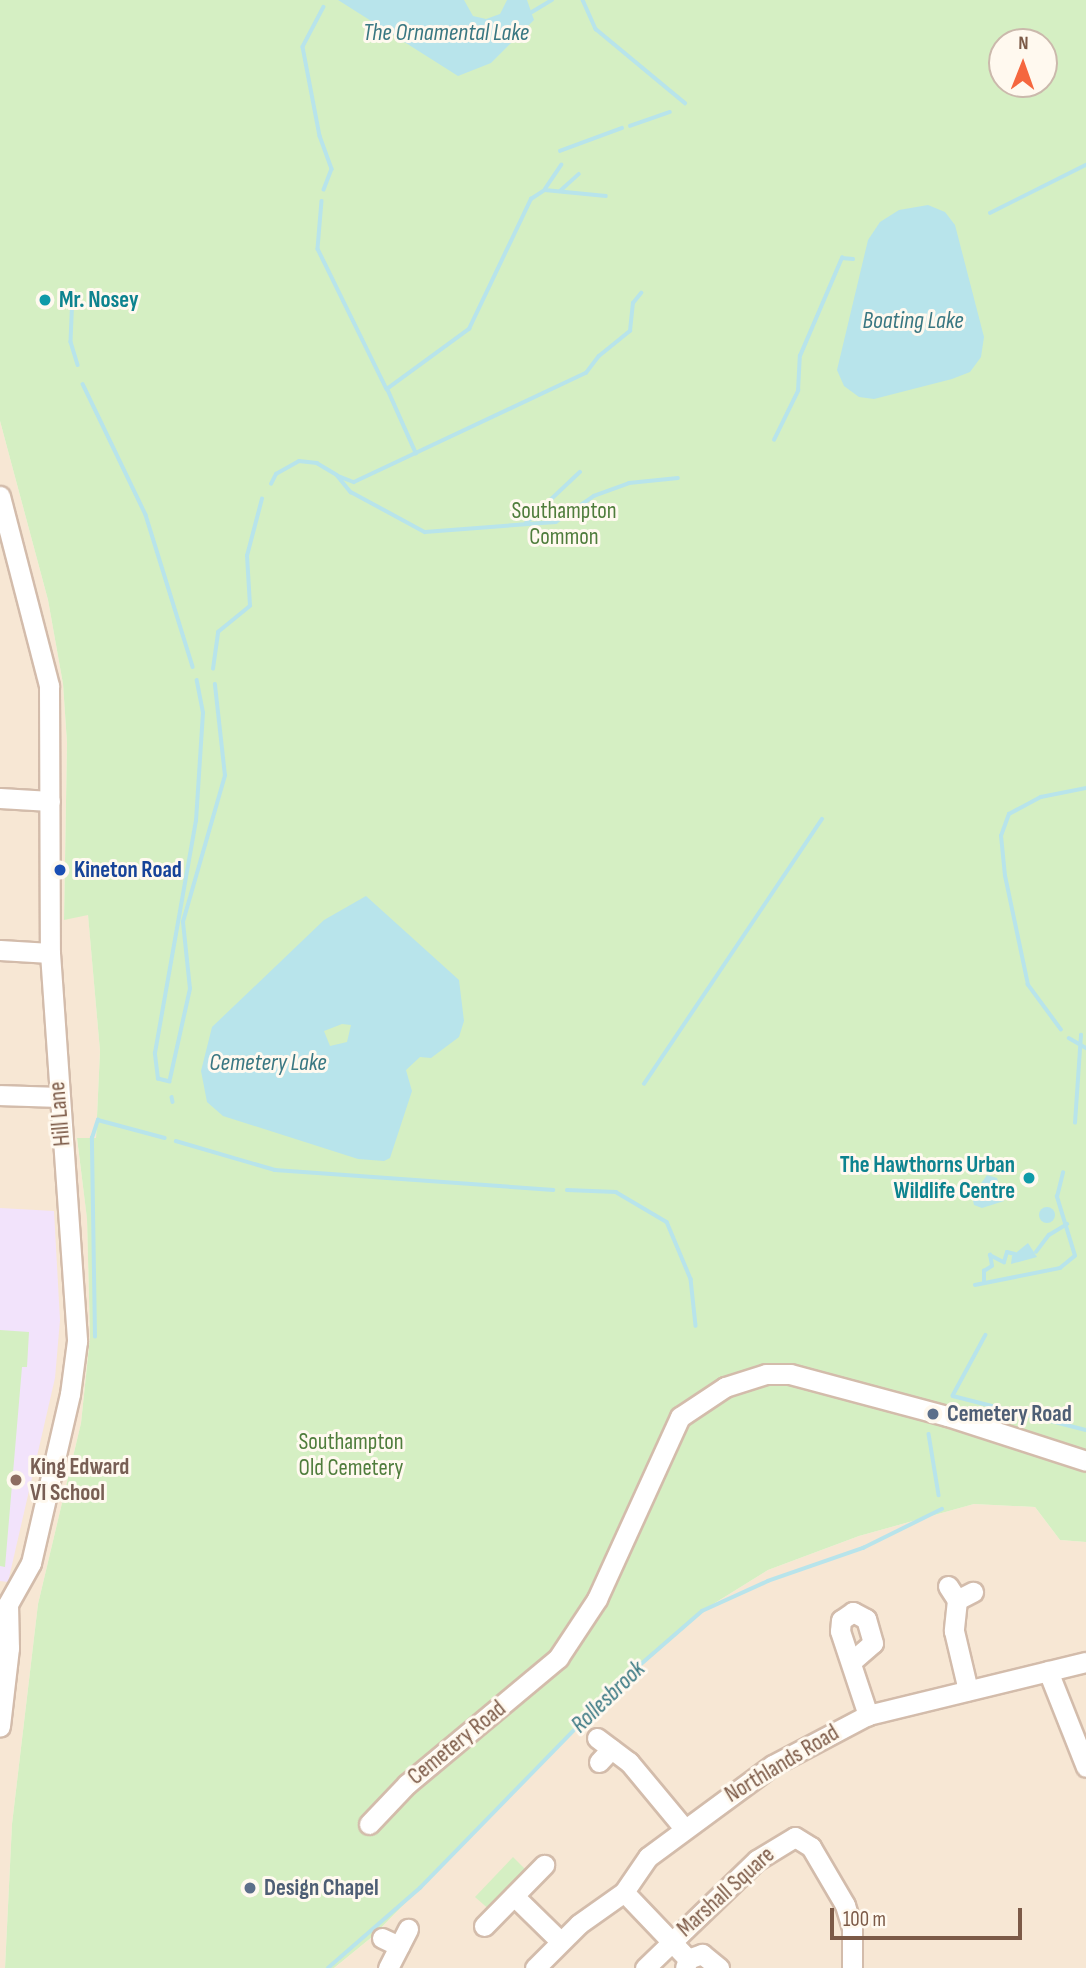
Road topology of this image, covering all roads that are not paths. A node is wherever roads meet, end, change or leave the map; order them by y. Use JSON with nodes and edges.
{"nodes":[{"id":1,"x":0,"y":496,"type":"edge"},
{"id":2,"x":0,"y":798,"type":"edge"},
{"id":3,"x":50,"y":801,"type":"junction"},
{"id":4,"x":0,"y":950,"type":"edge"},
{"id":5,"x":50,"y":953,"type":"junction"},
{"id":6,"x":0,"y":1095,"type":"edge"},
{"id":7,"x":58,"y":1097,"type":"junction"},
{"id":8,"x":1086,"y":1461,"type":"edge"},
{"id":9,"x":960,"y":1593,"type":"dead end"},
{"id":10,"x":4,"y":1603,"type":"edge"},
{"id":11,"x":851,"y":1662,"type":"dead end"},
{"id":12,"x":1086,"y":1662,"type":"edge"},
{"id":13,"x":1048,"y":1671,"type":"junction"},
{"id":14,"x":968,"y":1690,"type":"junction"},
{"id":15,"x":868,"y":1715,"type":"junction"},
{"id":16,"x":0,"y":1726,"type":"edge"},
{"id":17,"x":602,"y":1750,"type":"dead end"},
{"id":18,"x":1086,"y":1767,"type":"edge"},
{"id":19,"x":369,"y":1824,"type":"dead end"},
{"id":20,"x":683,"y":1827,"type":"junction"},
{"id":21,"x":544,"y":1866,"type":"dead end"},
{"id":22,"x":624,"y":1892,"type":"junction"},
{"id":23,"x":514,"y":1896,"type":"junction"},
{"id":24,"x":484,"y":1927,"type":"dead end"},
{"id":25,"x":396,"y":1938,"type":"dead end"},
{"id":26,"x":560,"y":1941,"type":"junction"},
{"id":27,"x":672,"y":1941,"type":"junction"},
{"id":28,"x":687,"y":1963,"type":"edge"},
{"id":29,"x":388,"y":1968,"type":"edge"},
{"id":30,"x":535,"y":1968,"type":"edge"},
{"id":31,"x":645,"y":1968,"type":"edge"},
{"id":32,"x":719,"y":1968,"type":"edge"},
{"id":33,"x":852,"y":1968,"type":"edge"}],
"edges":[{"from":1,"to":3,"type":"street","name":"Hill Lane"},
{"from":2,"to":3,"type":"street"},
{"from":3,"to":5,"type":"street","name":"Hill Lane"},
{"from":4,"to":5,"type":"street"},
{"from":5,"to":7,"type":"street","name":"Hill Lane"},
{"from":6,"to":7,"type":"street"},
{"from":7,"to":10,"type":"street","name":"Hill Lane"},
{"from":8,"to":19,"type":"street","name":"Cemetery Road"},
{"from":9,"to":14,"type":"street"},
{"from":10,"to":16,"type":"street","name":"Hill Lane"},
{"from":11,"to":15,"type":"street"},
{"from":12,"to":13,"type":"street","name":"Northlands Road"},
{"from":13,"to":14,"type":"street","name":"Northlands Road"},
{"from":13,"to":18,"type":"street"},
{"from":14,"to":15,"type":"street","name":"Northlands Road"},
{"from":15,"to":20,"type":"street","name":"Northlands Road"},
{"from":17,"to":20,"type":"street"},
{"from":20,"to":22,"type":"street","name":"Northlands Road"},
{"from":21,"to":23,"type":"street"},
{"from":22,"to":26,"type":"street","name":"Northlands Road"},
{"from":22,"to":27,"type":"street","name":"Marshall Square"},
{"from":23,"to":24,"type":"street"},
{"from":23,"to":26,"type":"street"},
{"from":25,"to":29,"type":"street"},
{"from":26,"to":30,"type":"street","name":"Northlands Road"},
{"from":27,"to":28,"type":"street","name":"Marshall Square"},
{"from":27,"to":31,"type":"street","name":"Marshall Square"},
{"from":27,"to":33,"type":"street","name":"Marshall Square"},
{"from":28,"to":32,"type":"street","name":"Marshall Square"}]}
